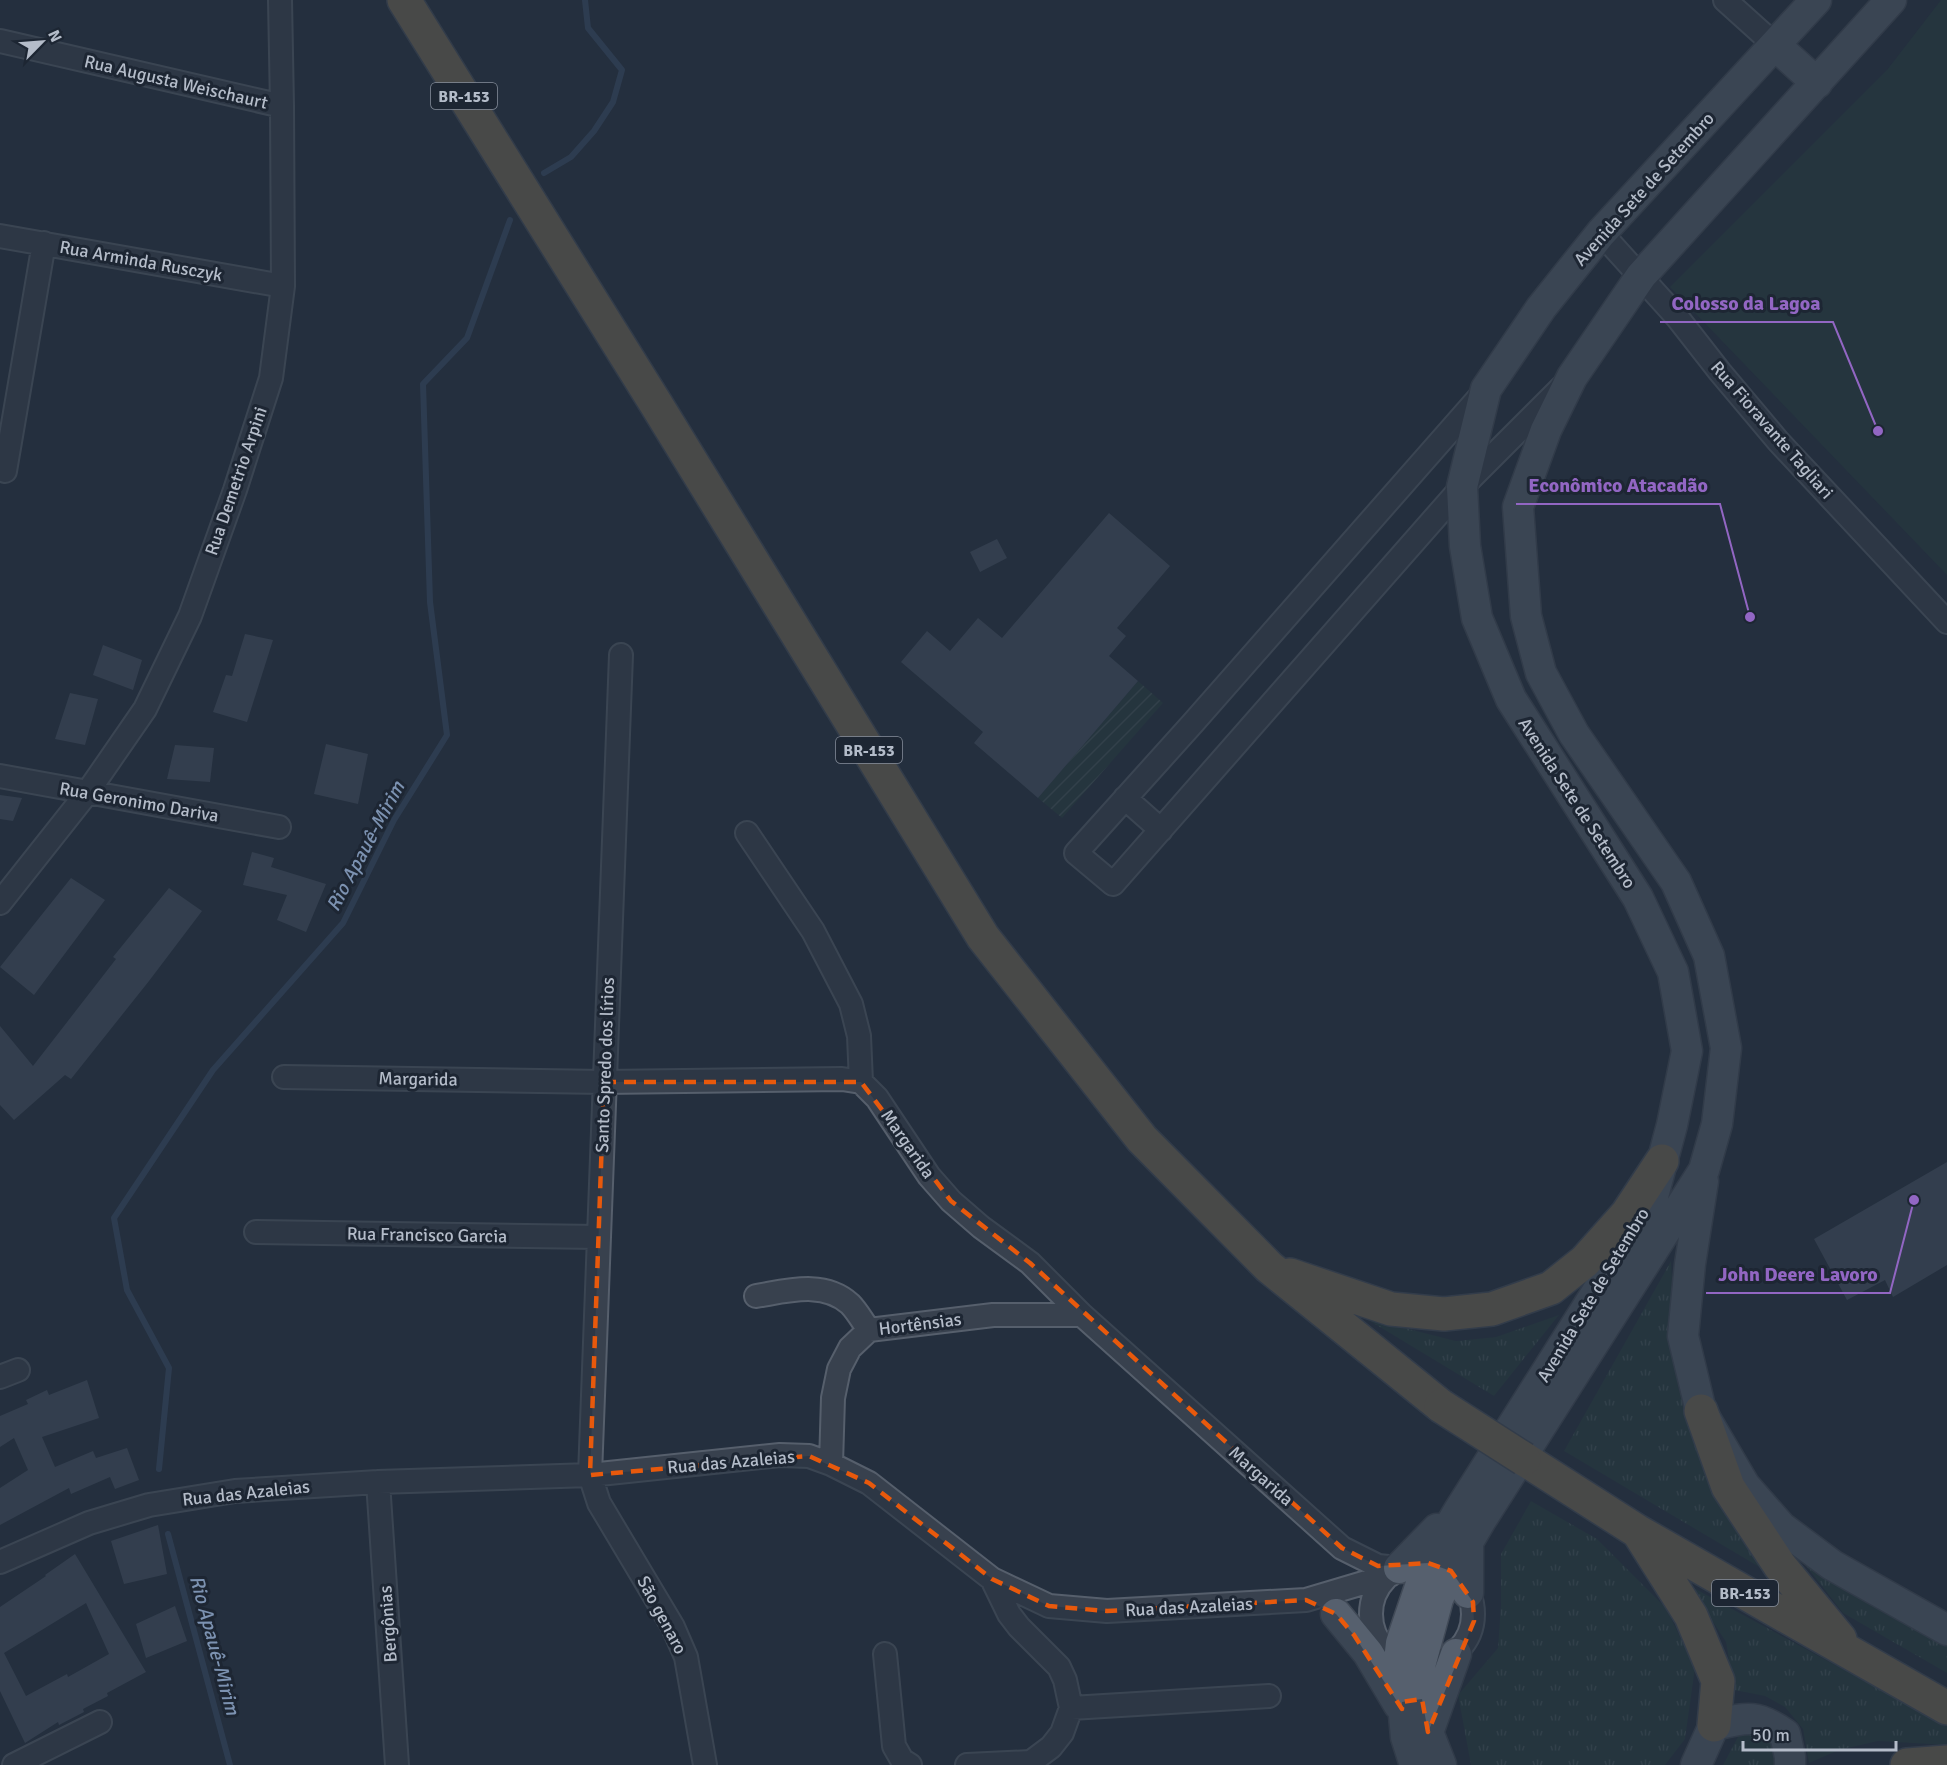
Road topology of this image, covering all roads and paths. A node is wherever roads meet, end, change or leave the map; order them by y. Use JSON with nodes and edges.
{"nodes":[{"id":1,"x":280,"y":0,"type":"edge"},
{"id":2,"x":404,"y":0,"type":"edge"},
{"id":3,"x":1725,"y":0,"type":"edge"},
{"id":4,"x":1816,"y":0,"type":"edge"},
{"id":5,"x":1892,"y":0,"type":"edge"},
{"id":6,"x":0,"y":41,"type":"edge"},
{"id":7,"x":1776,"y":46,"type":"junction"},
{"id":8,"x":1816,"y":83,"type":"junction"},
{"id":9,"x":282,"y":106,"type":"junction"},
{"id":10,"x":1601,"y":233,"type":"junction"},
{"id":11,"x":0,"y":236,"type":"edge"},
{"id":12,"x":44,"y":243,"type":"junction"},
{"id":13,"x":1641,"y":276,"type":"junction"},
{"id":14,"x":283,"y":286,"type":"junction"},
{"id":15,"x":1572,"y":377,"type":"junction"},
{"id":16,"x":1486,"y":389,"type":"junction"},
{"id":17,"x":5,"y":471,"type":"dead end"},
{"id":18,"x":1462,"y":487,"type":"junction"},
{"id":19,"x":1947,"y":622,"type":"edge"},
{"id":20,"x":621,"y":655,"type":"dead end"},
{"id":21,"x":0,"y":776,"type":"edge"},
{"id":22,"x":87,"y":794,"type":"junction"},
{"id":23,"x":1125,"y":798,"type":"junction"},
{"id":24,"x":279,"y":827,"type":"dead end"},
{"id":25,"x":1161,"y":830,"type":"junction"},
{"id":26,"x":747,"y":833,"type":"dead end"},
{"id":27,"x":0,"y":903,"type":"edge"},
{"id":28,"x":284,"y":1077,"type":"dead end"},
{"id":29,"x":604,"y":1082,"type":"junction"},
{"id":30,"x":861,"y":1082,"type":"junction"},
{"id":31,"x":1662,"y":1161,"type":"junction"},
{"id":32,"x":1704,"y":1170,"type":"junction"},
{"id":33,"x":256,"y":1232,"type":"dead end"},
{"id":34,"x":598,"y":1237,"type":"junction"},
{"id":35,"x":1269,"y":1268,"type":"junction"},
{"id":36,"x":756,"y":1296,"type":"dead end"},
{"id":37,"x":1082,"y":1315,"type":"junction"},
{"id":38,"x":869,"y":1330,"type":"junction"},
{"id":39,"x":1701,"y":1411,"type":"junction"},
{"id":40,"x":831,"y":1464,"type":"junction"},
{"id":41,"x":590,"y":1475,"type":"junction"},
{"id":42,"x":378,"y":1482,"type":"junction"},
{"id":43,"x":1458,"y":1512,"type":"junction"},
{"id":44,"x":1637,"y":1531,"type":"junction"},
{"id":45,"x":0,"y":1562,"type":"edge"},
{"id":46,"x":1394,"y":1571,"type":"junction"},
{"id":47,"x":1449,"y":1576,"type":"junction"},
{"id":48,"x":992,"y":1579,"type":"junction"},
{"id":49,"x":1306,"y":1600,"type":"junction"},
{"id":50,"x":1336,"y":1614,"type":"junction"},
{"id":51,"x":1947,"y":1630,"type":"edge"},
{"id":52,"x":1374,"y":1632,"type":"junction"},
{"id":53,"x":885,"y":1654,"type":"dead end"},
{"id":54,"x":1456,"y":1654,"type":"junction"},
{"id":55,"x":1853,"y":1654,"type":"junction"},
{"id":56,"x":1409,"y":1664,"type":"junction"},
{"id":57,"x":1269,"y":1696,"type":"dead end"},
{"id":58,"x":1071,"y":1708,"type":"junction"},
{"id":59,"x":1947,"y":1708,"type":"edge"},
{"id":60,"x":1402,"y":1709,"type":"junction"},
{"id":61,"x":100,"y":1722,"type":"dead end"},
{"id":62,"x":1714,"y":1725,"type":"junction"},
{"id":63,"x":1428,"y":1732,"type":"junction"},
{"id":64,"x":1947,"y":1762,"type":"edge"},
{"id":65,"x":14,"y":1765,"type":"edge"},
{"id":66,"x":397,"y":1765,"type":"edge"},
{"id":67,"x":705,"y":1765,"type":"edge"},
{"id":68,"x":910,"y":1765,"type":"edge"},
{"id":69,"x":967,"y":1765,"type":"edge"},
{"id":70,"x":1415,"y":1765,"type":"edge"},
{"id":71,"x":1441,"y":1765,"type":"edge"},
{"id":72,"x":1696,"y":1765,"type":"edge"},
{"id":73,"x":1790,"y":1765,"type":"edge"},
{"id":74,"x":1907,"y":1765,"type":"edge"}],
"edges":[{"from":1,"to":9,"type":"street","name":"Rua Demetrio Arpini"},
{"from":2,"to":35,"type":"highway","number":"BR-153"},
{"from":3,"to":7,"type":"street"},
{"from":4,"to":7,"type":"main road","name":"Avenida Sete de Setembro"},
{"from":5,"to":8,"type":"main road","name":"Avenida Sete de Setembro"},
{"from":6,"to":9,"type":"street","name":"Rua Augusta Weischaurt"},
{"from":7,"to":8,"type":"main road"},
{"from":7,"to":10,"type":"main road","name":"Avenida Sete de Setembro"},
{"from":8,"to":13,"type":"main road","name":"Avenida Sete de Setembro"},
{"from":9,"to":14,"type":"street","name":"Rua Demetrio Arpini"},
{"from":10,"to":13,"type":"street","name":"Rua Fioravante Tagliari"},
{"from":10,"to":16,"type":"main road","name":"Avenida Sete de Setembro"},
{"from":11,"to":12,"type":"street","name":"Rua Arminda Rusczyk"},
{"from":12,"to":14,"type":"street","name":"Rua Arminda Rusczyk"},
{"from":12,"to":17,"type":"street"},
{"from":13,"to":15,"type":"main road","name":"Avenida Sete de Setembro"},
{"from":13,"to":19,"type":"street","name":"Rua Fioravante Tagliari"},
{"from":14,"to":22,"type":"street","name":"Rua Demetrio Arpini"},
{"from":15,"to":18,"type":"street","name":"Avenida Sete de Setembro"},
{"from":15,"to":32,"type":"main road","name":"Avenida Sete de Setembro"},
{"from":16,"to":18,"type":"main road","name":"Avenida Sete de Setembro"},
{"from":16,"to":23,"type":"street","name":"Avenida Sete de Setembro"},
{"from":18,"to":25,"type":"street","name":"Avenida Sete de Setembro"},
{"from":18,"to":31,"type":"main road","name":"Avenida Sete de Setembro"},
{"from":20,"to":29,"type":"street","name":"Santo Spredo dos lírios"},
{"from":21,"to":22,"type":"street","name":"Rua Geronimo Dariva"},
{"from":22,"to":24,"type":"street","name":"Rua Geronimo Dariva"},
{"from":22,"to":27,"type":"street","name":"Rua Demetrio Arpini"},
{"from":23,"to":25,"type":"street"},
{"from":23,"to":25,"type":"street","name":"Avenida Sete de Setembro"},
{"from":26,"to":30,"type":"street"},
{"from":28,"to":29,"type":"street","name":"Margarida"},
{"from":29,"to":30,"type":"street","name":"Margarida"},
{"from":29,"to":34,"type":"street","name":"Santo Spredo dos lírios"},
{"from":30,"to":37,"type":"street","name":"Margarida"},
{"from":31,"to":35,"type":"highway"},
{"from":31,"to":43,"type":"main road","name":"Avenida Sete de Setembro"},
{"from":32,"to":39,"type":"main road","name":"Avenida Sete de Setembro"},
{"from":32,"to":47,"type":"main road","name":"Avenida Sete de Setembro"},
{"from":33,"to":34,"type":"street","name":"Rua Francisco Garcia"},
{"from":34,"to":41,"type":"street","name":"Santo Spredo dos lírios"},
{"from":35,"to":44,"type":"highway","number":"BR-153","bridge":true},
{"from":36,"to":38,"type":"street"},
{"from":37,"to":38,"type":"street","name":"Hortênsias"},
{"from":37,"to":46,"type":"street","name":"Margarida"},
{"from":38,"to":40,"type":"street","name":"Hortênsias"},
{"from":39,"to":51,"type":"main road","name":"Avenida Sete de Setembro"},
{"from":39,"to":55,"type":"highway"},
{"from":40,"to":41,"type":"street","name":"Rua das Azaleias"},
{"from":40,"to":48,"type":"street","name":"Rua das Azaleias"},
{"from":41,"to":42,"type":"street","name":"Rua das Azaleias"},
{"from":41,"to":67,"type":"street","name":"São genaro"},
{"from":42,"to":45,"type":"street","name":"Rua das Azaleias"},
{"from":42,"to":66,"type":"street","name":"Bergônias"},
{"from":43,"to":46,"type":"main road"},
{"from":43,"to":47,"type":"main road","name":"Avenida Sete de Setembro"},
{"from":44,"to":55,"type":"highway","number":"BR-153"},
{"from":44,"to":62,"type":"highway"},
{"from":46,"to":47,"type":"street"},
{"from":46,"to":49,"type":"street","name":"Rua das Azaleias"},
{"from":46,"to":52,"type":"street"},
{"from":47,"to":54,"type":"street"},
{"from":47,"to":56,"type":"main road","name":"Avenida Sete de Setembro"},
{"from":48,"to":49,"type":"street","name":"Rua das Azaleias"},
{"from":48,"to":58,"type":"street"},
{"from":49,"to":50,"type":"street","name":"Rua das Azaleias"},
{"from":50,"to":52,"type":"street","name":"Rua das Azaleias"},
{"from":50,"to":60,"type":"main road"},
{"from":52,"to":56,"type":"street"},
{"from":53,"to":68,"type":"street"},
{"from":54,"to":56,"type":"street"},
{"from":54,"to":63,"type":"main road"},
{"from":55,"to":59,"type":"highway","number":"BR-153"},
{"from":56,"to":60,"type":"main road","name":"Avenida Sete de Setembro"},
{"from":56,"to":63,"type":"main road","name":"Avenida Sete de Setembro"},
{"from":57,"to":58,"type":"street"},
{"from":58,"to":69,"type":"street"},
{"from":60,"to":70,"type":"main road","name":"Avenida Sete de Setembro"},
{"from":61,"to":65,"type":"street"},
{"from":62,"to":72,"type":"main road"},
{"from":62,"to":73,"type":"main road"},
{"from":63,"to":71,"type":"main road","name":"Avenida Sete de Setembro"},
{"from":64,"to":74,"type":"highway"}]}
